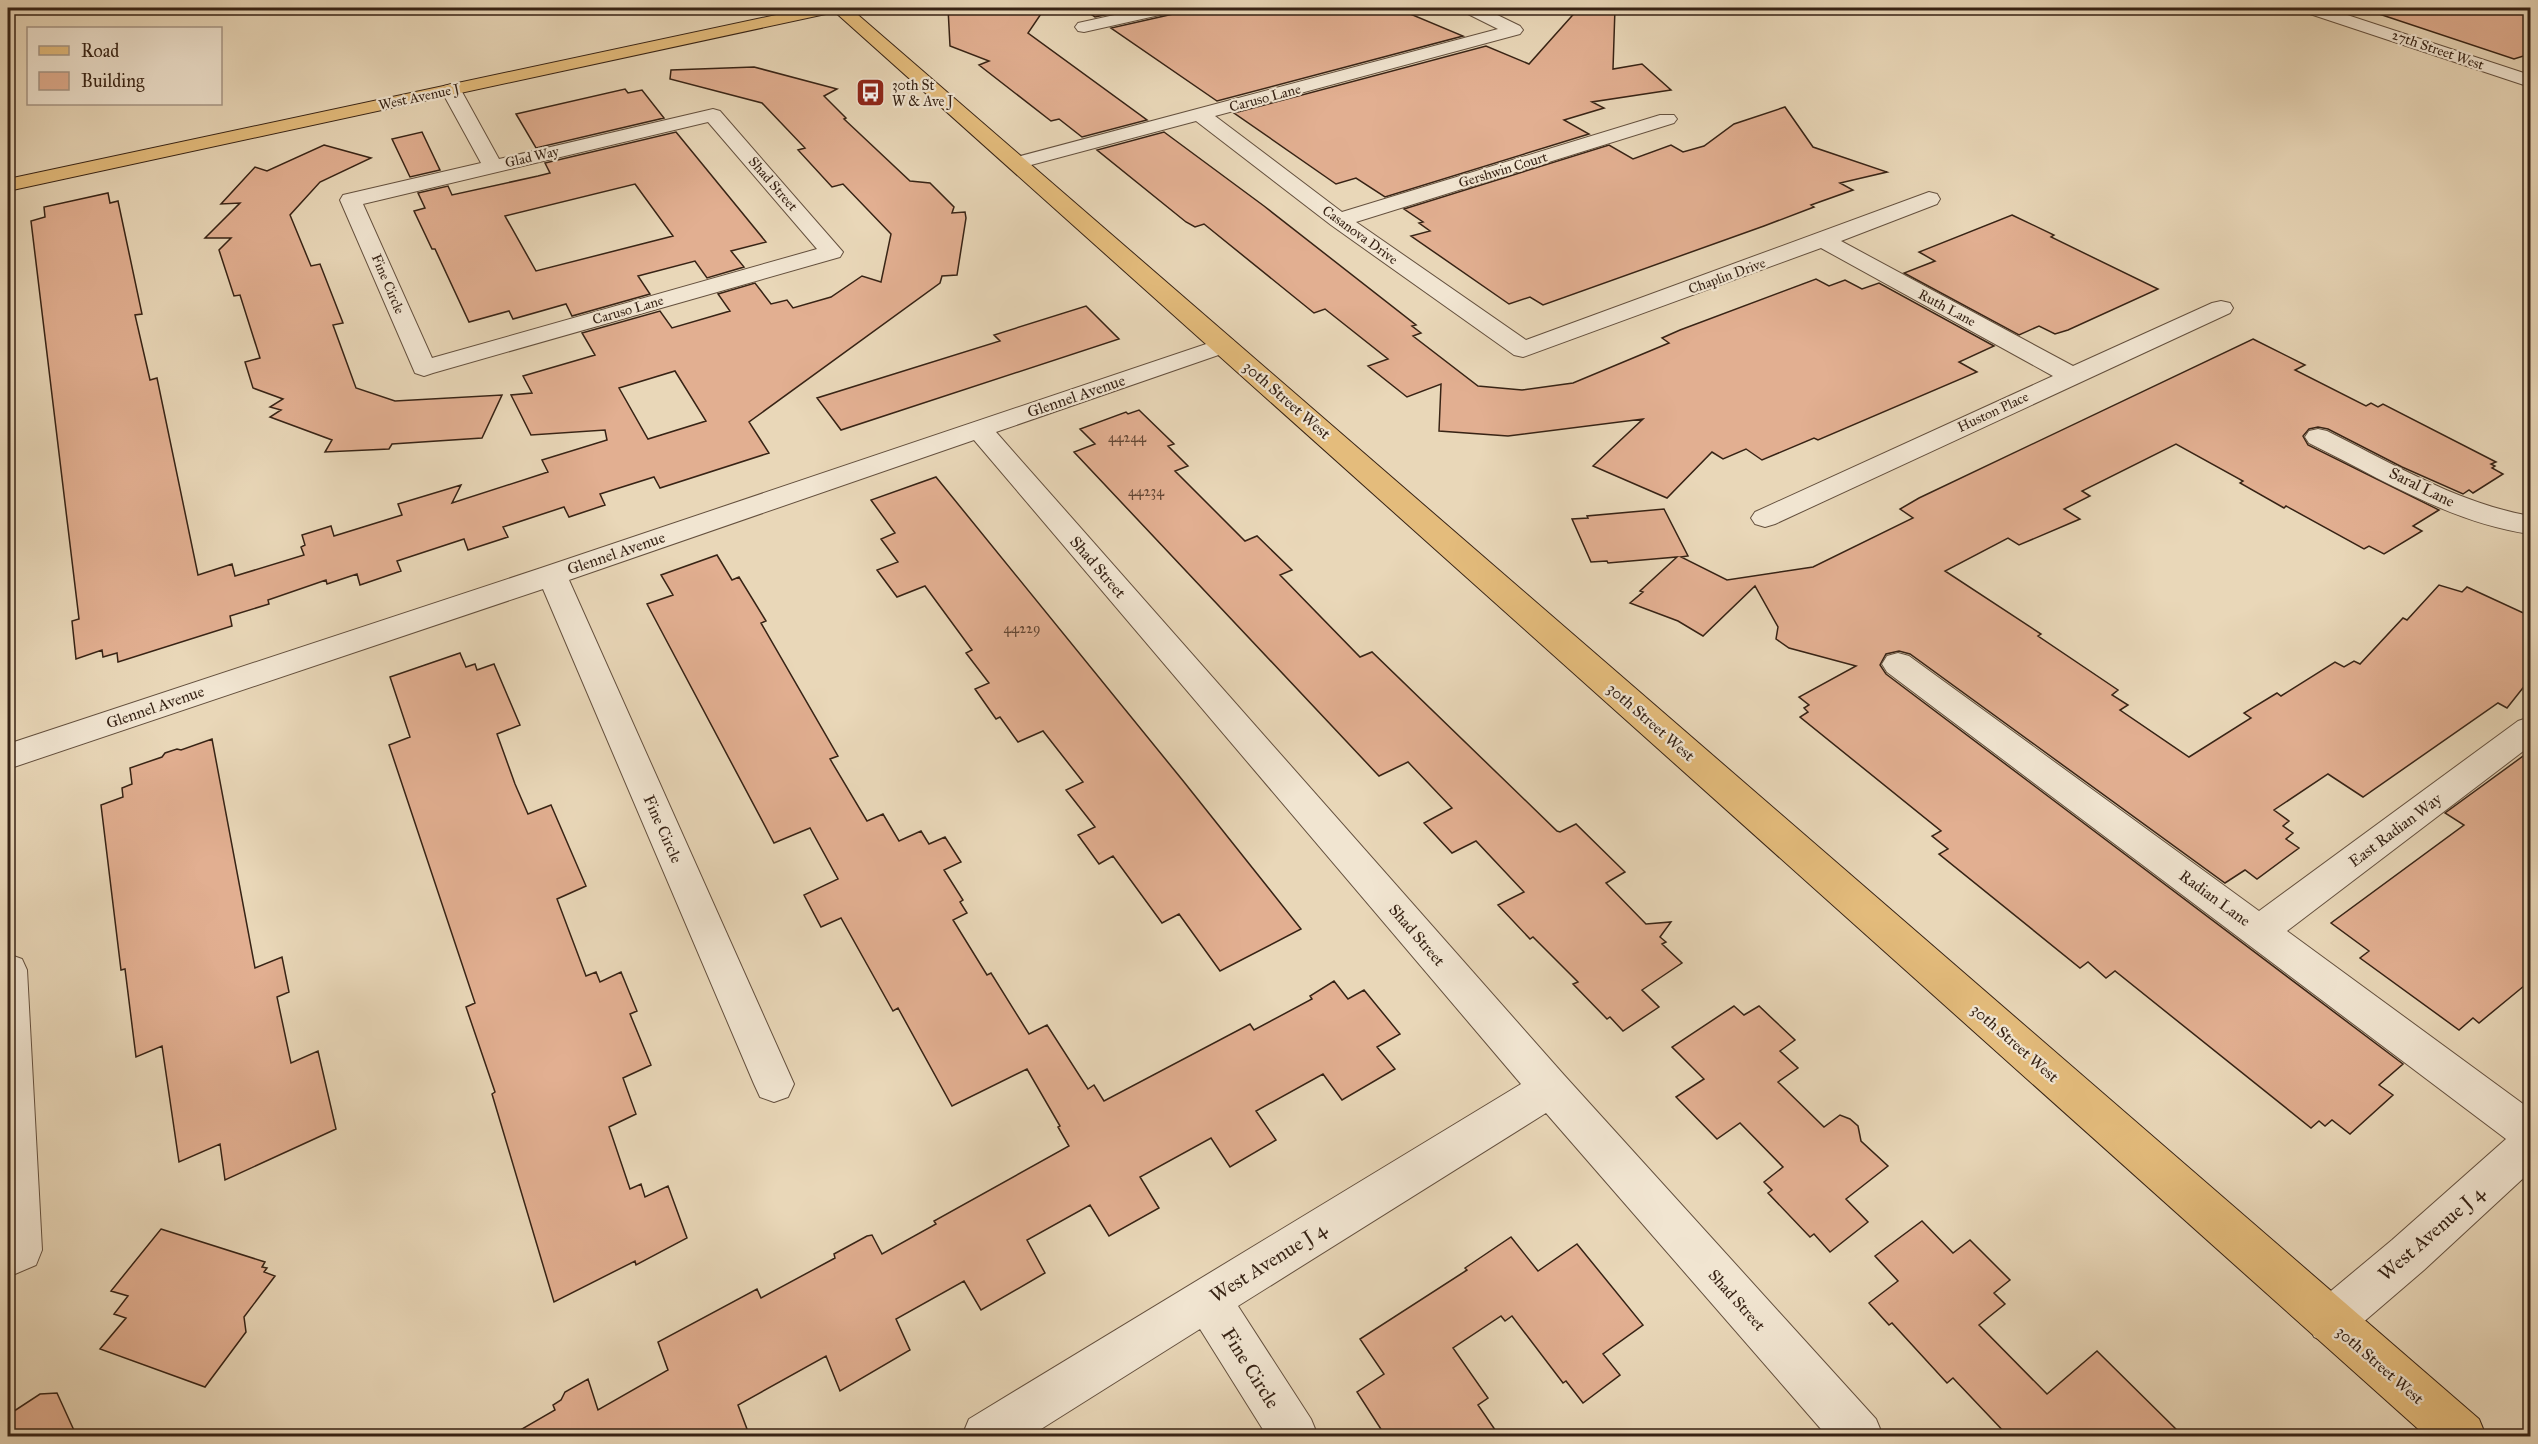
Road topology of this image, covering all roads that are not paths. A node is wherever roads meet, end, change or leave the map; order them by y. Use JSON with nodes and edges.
{"nodes":[{"id":1,"x":831,"y":8,"type":"edge"},
{"id":2,"x":840,"y":8,"type":"edge"},
{"id":3,"x":1167,"y":8,"type":"edge"},
{"id":4,"x":1470,"y":8,"type":"edge"},
{"id":5,"x":2310,"y":8,"type":"edge"},
{"id":6,"x":1084,"y":27,"type":"dead end"},
{"id":7,"x":2530,"y":81,"type":"edge"},
{"id":8,"x":451,"y":90,"type":"junction"},
{"id":9,"x":713,"y":115,"type":"joint"},
{"id":10,"x":1201,"y":115,"type":"junction"},
{"id":11,"x":1667,"y":119,"type":"dead end"},
{"id":12,"x":1016,"y":163,"type":"junction"},
{"id":13,"x":493,"y":166,"type":"junction"},
{"id":14,"x":8,"y":185,"type":"edge"},
{"id":15,"x":1929,"y":199,"type":"dead end"},
{"id":16,"x":351,"y":200,"type":"joint"},
{"id":17,"x":1339,"y":220,"type":"junction"},
{"id":18,"x":1822,"y":240,"type":"junction"},
{"id":19,"x":832,"y":252,"type":"joint"},
{"id":20,"x":2222,"y":308,"type":"dead end"},
{"id":21,"x":1224,"y":345,"type":"junction"},
{"id":22,"x":1523,"y":350,"type":"joint"},
{"id":23,"x":424,"y":368,"type":"joint"},
{"id":24,"x":2072,"y":376,"type":"junction"},
{"id":25,"x":979,"y":429,"type":"junction"},
{"id":26,"x":2318,"y":436,"type":"dead end"},
{"id":27,"x":1765,"y":518,"type":"dead end"},
{"id":28,"x":2530,"y":525,"type":"edge"},
{"id":29,"x":552,"y":575,"type":"junction"},
{"id":30,"x":1898,"y":664,"type":"dead end"},
{"id":31,"x":2530,"y":729,"type":"edge"},
{"id":32,"x":8,"y":757,"type":"edge"},
{"id":33,"x":2260,"y":931,"type":"junction"},
{"id":34,"x":8,"y":970,"type":"edge"},
{"id":35,"x":774,"y":1084,"type":"dead end"},
{"id":36,"x":1550,"y":1088,"type":"junction"},
{"id":37,"x":2530,"y":1133,"type":"edge"},
{"id":38,"x":2530,"y":1145,"type":"edge"},
{"id":39,"x":14,"y":1252,"type":"edge"},
{"id":40,"x":1208,"y":1300,"type":"junction"},
{"id":41,"x":2330,"y":1320,"type":"junction"},
{"id":42,"x":986,"y":1437,"type":"edge"},
{"id":43,"x":1294,"y":1437,"type":"edge"},
{"id":44,"x":1858,"y":1437,"type":"edge"},
{"id":45,"x":2462,"y":1437,"type":"edge"}],
"edges":[{"from":1,"to":8,"type":"main road","name":"West Avenue J"},
{"from":2,"to":12,"type":"main road","name":"30th Street West"},
{"from":3,"to":6,"type":"street"},
{"from":4,"to":10,"type":"street","name":"Caruso Lane"},
{"from":5,"to":7,"type":"street","name":"27th Street West"},
{"from":8,"to":13,"type":"street"},
{"from":8,"to":14,"type":"main road","name":"West Avenue J"},
{"from":9,"to":13,"type":"street","name":"Glad Way"},
{"from":9,"to":19,"type":"street","name":"Shad Street"},
{"from":10,"to":12,"type":"street","name":"Caruso Lane"},
{"from":10,"to":17,"type":"street","name":"Casanova Drive"},
{"from":11,"to":17,"type":"street","name":"Gershwin Court"},
{"from":12,"to":21,"type":"main road","name":"30th Street West"},
{"from":13,"to":16,"type":"street","name":"Glad Way"},
{"from":15,"to":18,"type":"street","name":"Chaplin Drive"},
{"from":16,"to":23,"type":"street","name":"Fine Circle"},
{"from":17,"to":22,"type":"street","name":"Casanova Drive"},
{"from":18,"to":22,"type":"street","name":"Chaplin Drive"},
{"from":18,"to":24,"type":"street","name":"Ruth Lane"},
{"from":19,"to":23,"type":"street","name":"Caruso Lane"},
{"from":20,"to":24,"type":"street","name":"Huston Place"},
{"from":21,"to":25,"type":"street","name":"Glennel Avenue"},
{"from":21,"to":41,"type":"main road","name":"30th Street West"},
{"from":24,"to":27,"type":"street","name":"Huston Place"},
{"from":25,"to":29,"type":"street","name":"Glennel Avenue"},
{"from":25,"to":36,"type":"street","name":"Shad Street"},
{"from":26,"to":28,"type":"street","name":"Saral Lane"},
{"from":29,"to":32,"type":"street","name":"Glennel Avenue"},
{"from":29,"to":35,"type":"street","name":"Fine Circle"},
{"from":30,"to":33,"type":"street","name":"Radian Lane"},
{"from":31,"to":33,"type":"street","name":"East Radian Way"},
{"from":33,"to":37,"type":"street","name":"Radian Lane"},
{"from":34,"to":39,"type":"street"},
{"from":36,"to":40,"type":"street","name":"West Avenue J 4"},
{"from":36,"to":44,"type":"street","name":"Shad Street"},
{"from":38,"to":41,"type":"street","name":"West Avenue J 4"},
{"from":40,"to":42,"type":"street","name":"West Avenue J 4"},
{"from":40,"to":43,"type":"street","name":"Fine Circle"},
{"from":41,"to":45,"type":"main road","name":"30th Street West"}]}
